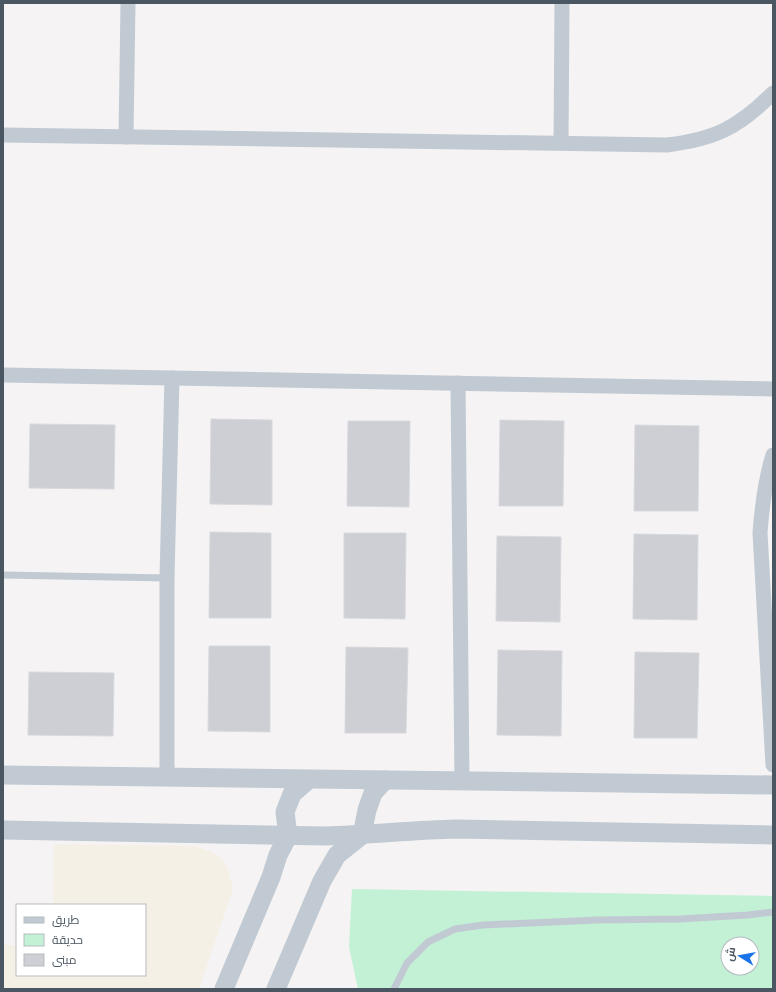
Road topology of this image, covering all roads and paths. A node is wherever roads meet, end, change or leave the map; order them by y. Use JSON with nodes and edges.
{"nodes":[{"id":1,"x":128,"y":3,"type":"edge"},
{"id":2,"x":562,"y":3,"type":"edge"},
{"id":3,"x":773,"y":94,"type":"edge"},
{"id":4,"x":3,"y":135,"type":"edge"},
{"id":5,"x":126,"y":137,"type":"junction"},
{"id":6,"x":561,"y":143,"type":"junction"},
{"id":7,"x":3,"y":375,"type":"edge"},
{"id":8,"x":172,"y":378,"type":"junction"},
{"id":9,"x":458,"y":383,"type":"junction"},
{"id":10,"x":773,"y":389,"type":"edge"},
{"id":11,"x":773,"y":455,"type":"edge"},
{"id":12,"x":3,"y":575,"type":"edge"},
{"id":13,"x":167,"y":578,"type":"junction"},
{"id":14,"x":773,"y":764,"type":"edge"},
{"id":15,"x":3,"y":775,"type":"edge"},
{"id":16,"x":167,"y":778,"type":"junction"},
{"id":17,"x":308,"y":780,"type":"junction"},
{"id":18,"x":385,"y":780,"type":"junction"},
{"id":19,"x":462,"y":781,"type":"junction"},
{"id":20,"x":773,"y":785,"type":"edge"},
{"id":21,"x":3,"y":830,"type":"edge"},
{"id":22,"x":362,"y":835,"type":"junction"},
{"id":23,"x":773,"y":835,"type":"edge"},
{"id":24,"x":288,"y":836,"type":"junction"},
{"id":25,"x":773,"y":912,"type":"edge"},
{"id":26,"x":224,"y":989,"type":"edge"},
{"id":27,"x":276,"y":989,"type":"edge"},
{"id":28,"x":394,"y":989,"type":"edge"}],
"edges":[{"from":1,"to":5,"type":"street"},
{"from":2,"to":6,"type":"street"},
{"from":3,"to":6,"type":"street"},
{"from":4,"to":5,"type":"street"},
{"from":5,"to":6,"type":"street"},
{"from":7,"to":8,"type":"street"},
{"from":8,"to":9,"type":"street"},
{"from":8,"to":13,"type":"street"},
{"from":9,"to":10,"type":"street"},
{"from":9,"to":19,"type":"street"},
{"from":11,"to":14,"type":"street"},
{"from":12,"to":13,"type":"lane"},
{"from":13,"to":16,"type":"street"},
{"from":15,"to":16,"type":"street"},
{"from":16,"to":17,"type":"street"},
{"from":17,"to":18,"type":"street"},
{"from":17,"to":24,"type":"street"},
{"from":18,"to":19,"type":"street"},
{"from":18,"to":22,"type":"street"},
{"from":19,"to":20,"type":"street"},
{"from":21,"to":24,"type":"street"},
{"from":22,"to":23,"type":"street"},
{"from":22,"to":24,"type":"street"},
{"from":22,"to":27,"type":"street"},
{"from":24,"to":26,"type":"street"},
{"from":25,"to":28,"type":"lane"}]}
